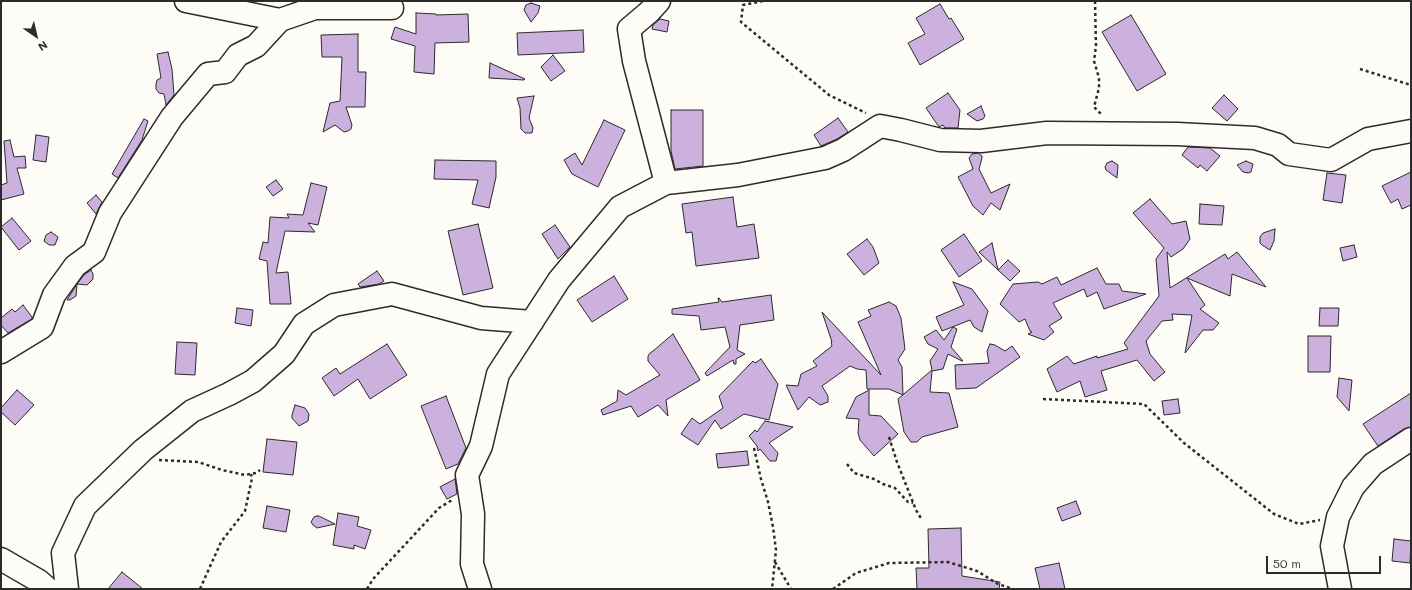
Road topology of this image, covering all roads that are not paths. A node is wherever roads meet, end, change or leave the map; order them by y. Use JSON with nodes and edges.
{"nodes":[{"id":1,"x":186,"y":1,"type":"edge"},
{"id":2,"x":659,"y":1,"type":"edge"},
{"id":3,"x":392,"y":8,"type":"dead end"},
{"id":4,"x":280,"y":20,"type":"junction"},
{"id":5,"x":1411,"y":131,"type":"edge"},
{"id":6,"x":666,"y":183,"type":"junction"},
{"id":7,"x":532,"y":322,"type":"junction"},
{"id":8,"x":1,"y":352,"type":"edge"},
{"id":9,"x":1411,"y":439,"type":"edge"},
{"id":10,"x":1,"y":549,"type":"edge"},
{"id":11,"x":1,"y":559,"type":"edge"},
{"id":12,"x":43,"y":585,"type":"edge"},
{"id":13,"x":66,"y":589,"type":"edge"},
{"id":14,"x":480,"y":589,"type":"edge"},
{"id":15,"x":1340,"y":589,"type":"edge"}],
"edges":[{"from":1,"to":4,"type":"street"},
{"from":2,"to":6,"type":"street"},
{"from":3,"to":4,"type":"street"},
{"from":4,"to":8,"type":"street"},
{"from":5,"to":6,"type":"street"},
{"from":6,"to":7,"type":"street"},
{"from":7,"to":13,"type":"street"},
{"from":7,"to":14,"type":"street"},
{"from":9,"to":15,"type":"street"},
{"from":10,"to":12,"type":"street"},
{"from":11,"to":12,"type":"street"}]}
